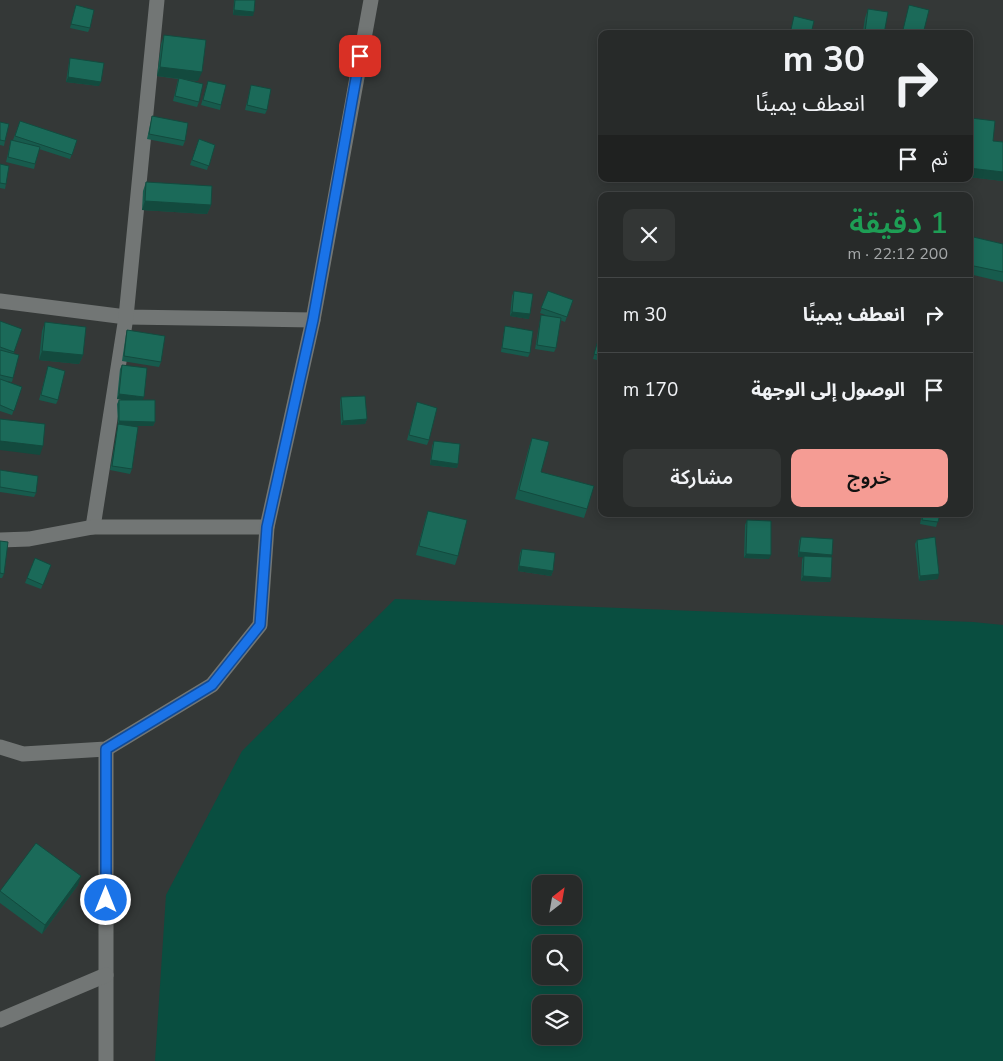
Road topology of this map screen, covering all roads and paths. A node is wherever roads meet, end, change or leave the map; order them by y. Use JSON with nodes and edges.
{"nodes":[{"id":1,"x":157,"y":0,"type":"edge"},
{"id":2,"x":370,"y":0,"type":"edge"},
{"id":3,"x":0,"y":301,"type":"edge"},
{"id":4,"x":126,"y":317,"type":"junction"},
{"id":5,"x":313,"y":320,"type":"junction"},
{"id":6,"x":267,"y":527,"type":"junction"},
{"id":7,"x":93,"y":528,"type":"junction"},
{"id":8,"x":0,"y":540,"type":"edge"},
{"id":9,"x":0,"y":747,"type":"edge"},
{"id":10,"x":106,"y":749,"type":"junction"},
{"id":11,"x":106,"y":975,"type":"junction"},
{"id":12,"x":0,"y":1020,"type":"edge"},
{"id":13,"x":106,"y":1061,"type":"edge"}],
"edges":[{"from":1,"to":4,"type":"street"},
{"from":2,"to":5,"type":"street"},
{"from":3,"to":4,"type":"street"},
{"from":4,"to":5,"type":"street"},
{"from":4,"to":7,"type":"street"},
{"from":5,"to":6,"type":"street"},
{"from":6,"to":7,"type":"street"},
{"from":6,"to":10,"type":"street"},
{"from":7,"to":8,"type":"street"},
{"from":9,"to":10,"type":"street"},
{"from":10,"to":11,"type":"street"},
{"from":11,"to":12,"type":"street"},
{"from":11,"to":13,"type":"street"}]}
